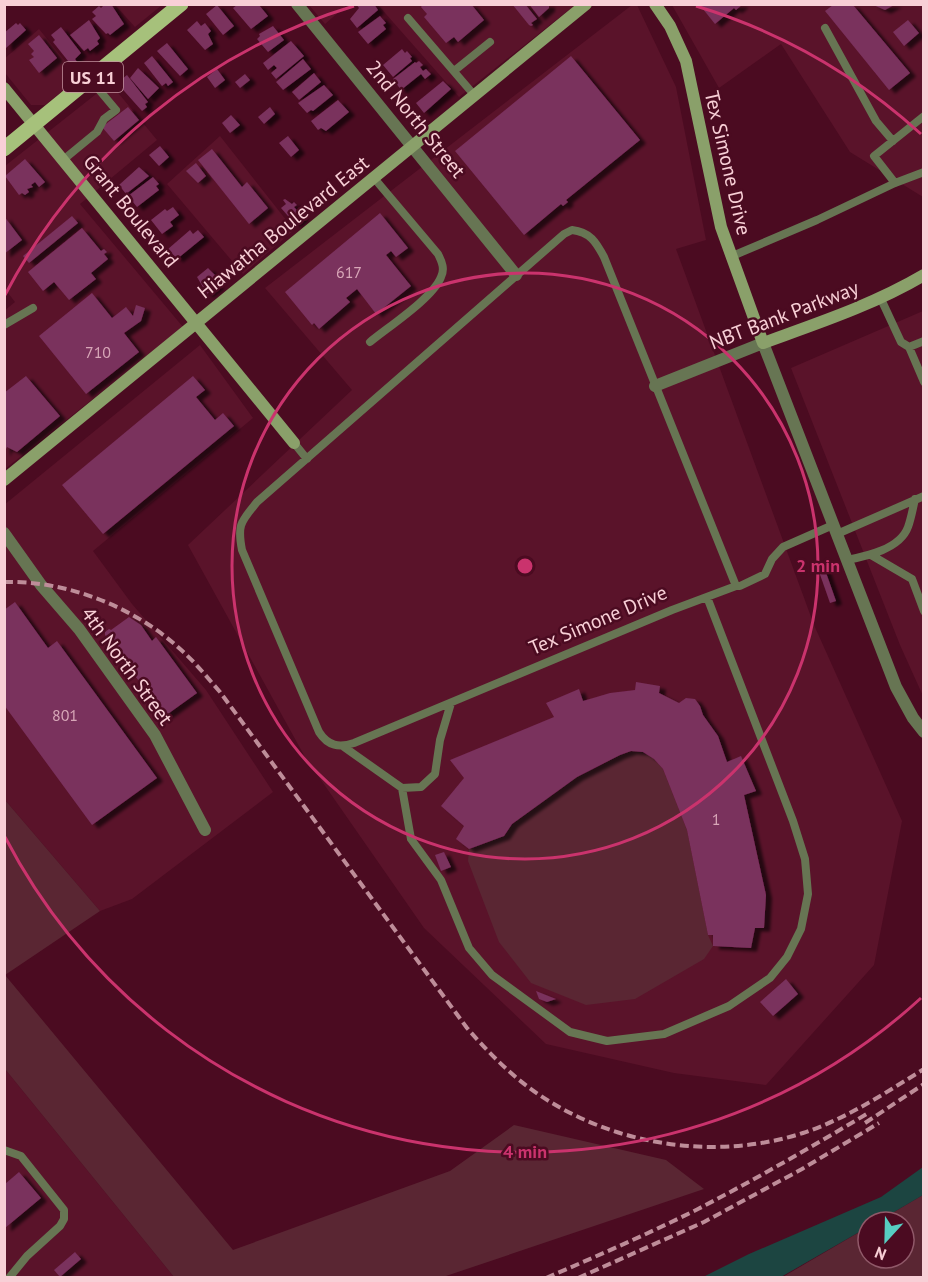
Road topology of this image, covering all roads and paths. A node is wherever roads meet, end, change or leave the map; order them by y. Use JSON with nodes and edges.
{"nodes":[{"id":1,"x":181,"y":4,"type":"edge"},
{"id":2,"x":297,"y":4,"type":"edge"},
{"id":3,"x":586,"y":4,"type":"edge"},
{"id":4,"x":655,"y":4,"type":"edge"},
{"id":5,"x":408,"y":18,"type":"dead end"},
{"id":6,"x":825,"y":28,"type":"dead end"},
{"id":7,"x":489,"y":42,"type":"dead end"},
{"id":8,"x":453,"y":71,"type":"junction"},
{"id":9,"x":90,"y":79,"type":"junction"},
{"id":10,"x":7,"y":95,"type":"edge"},
{"id":11,"x":475,"y":96,"type":"junction"},
{"id":12,"x":924,"y":116,"type":"edge"},
{"id":13,"x":35,"y":125,"type":"junction"},
{"id":14,"x":893,"y":141,"type":"junction"},
{"id":15,"x":414,"y":146,"type":"junction"},
{"id":16,"x":4,"y":150,"type":"edge"},
{"id":17,"x":63,"y":160,"type":"junction"},
{"id":18,"x":924,"y":172,"type":"edge"},
{"id":19,"x":374,"y":178,"type":"junction"},
{"id":20,"x":895,"y":183,"type":"junction"},
{"id":21,"x":730,"y":257,"type":"junction"},
{"id":22,"x":516,"y":274,"type":"junction"},
{"id":23,"x":924,"y":275,"type":"edge"},
{"id":24,"x":881,"y":299,"type":"junction"},
{"id":25,"x":33,"y":308,"type":"dead end"},
{"id":26,"x":196,"y":323,"type":"junction"},
{"id":27,"x":4,"y":325,"type":"edge"},
{"id":28,"x":924,"y":341,"type":"edge"},
{"id":29,"x":370,"y":342,"type":"dead end"},
{"id":30,"x":763,"y":343,"type":"junction"},
{"id":31,"x":909,"y":347,"type":"junction"},
{"id":32,"x":924,"y":382,"type":"edge"},
{"id":33,"x":655,"y":386,"type":"junction"},
{"id":34,"x":294,"y":443,"type":"joint"},
{"id":35,"x":307,"y":459,"type":"junction"},
{"id":36,"x":4,"y":480,"type":"edge"},
{"id":37,"x":924,"y":496,"type":"edge"},
{"id":38,"x":915,"y":499,"type":"junction"},
{"id":39,"x":835,"y":529,"type":"junction"},
{"id":40,"x":4,"y":533,"type":"edge"},
{"id":41,"x":872,"y":555,"type":"junction"},
{"id":42,"x":847,"y":560,"type":"junction"},
{"id":43,"x":736,"y":586,"type":"junction"},
{"id":44,"x":707,"y":597,"type":"junction"},
{"id":45,"x":924,"y":611,"type":"edge"},
{"id":46,"x":451,"y":703,"type":"junction"},
{"id":47,"x":924,"y":732,"type":"edge"},
{"id":48,"x":344,"y":747,"type":"junction"},
{"id":49,"x":402,"y":788,"type":"junction"},
{"id":50,"x":205,"y":831,"type":"dead end"},
{"id":51,"x":4,"y":1150,"type":"edge"},
{"id":52,"x":9,"y":1278,"type":"edge"}],
"edges":[{"from":1,"to":9,"type":"main road","number":"US 11"},
{"from":2,"to":15,"type":"street","name":"2nd North Street"},
{"from":3,"to":11,"type":"street","name":"Hiawatha Boulevard East"},
{"from":4,"to":21,"type":"street","name":"Tex Simone Drive"},
{"from":5,"to":8,"type":"lane"},
{"from":6,"to":14,"type":"lane"},
{"from":7,"to":8,"type":"lane"},
{"from":8,"to":11,"type":"lane"},
{"from":9,"to":13,"type":"main road","number":"US 11"},
{"from":9,"to":17,"type":"lane"},
{"from":10,"to":13,"type":"street","name":"Grant Boulevard"},
{"from":11,"to":15,"type":"street","name":"Hiawatha Boulevard East"},
{"from":12,"to":14,"type":"lane"},
{"from":13,"to":16,"type":"main road","number":"US 11"},
{"from":13,"to":17,"type":"street","name":"Grant Boulevard"},
{"from":14,"to":20,"type":"lane"},
{"from":15,"to":19,"type":"street","name":"Hiawatha Boulevard East"},
{"from":15,"to":22,"type":"street","name":"2nd North Street"},
{"from":17,"to":26,"type":"street","name":"Grant Boulevard"},
{"from":18,"to":20,"type":"lane"},
{"from":19,"to":26,"type":"street","name":"Hiawatha Boulevard East"},
{"from":19,"to":29,"type":"lane"},
{"from":20,"to":21,"type":"lane"},
{"from":21,"to":30,"type":"street","name":"Tex Simone Drive"},
{"from":22,"to":33,"type":"lane"},
{"from":22,"to":35,"type":"lane"},
{"from":23,"to":24,"type":"street","name":"NBT Bank Parkway"},
{"from":24,"to":30,"type":"street","name":"NBT Bank Parkway"},
{"from":24,"to":31,"type":"lane"},
{"from":25,"to":27,"type":"lane"},
{"from":26,"to":34,"type":"street","name":"Grant Boulevard"},
{"from":26,"to":36,"type":"street","name":"Hiawatha Boulevard East"},
{"from":28,"to":31,"type":"lane"},
{"from":30,"to":33,"type":"street","name":"NBT Bank Parkway"},
{"from":30,"to":39,"type":"street","name":"Tex Simone Drive"},
{"from":31,"to":32,"type":"lane"},
{"from":33,"to":43,"type":"lane"},
{"from":34,"to":35,"type":"lane"},
{"from":35,"to":48,"type":"lane"},
{"from":37,"to":38,"type":"lane","name":"Tex Simone Drive"},
{"from":38,"to":39,"type":"lane","name":"Tex Simone Drive"},
{"from":38,"to":41,"type":"lane"},
{"from":39,"to":42,"type":"street","name":"Tex Simone Drive"},
{"from":39,"to":43,"type":"lane","name":"Tex Simone Drive"},
{"from":40,"to":50,"type":"street","name":"4th North Street"},
{"from":41,"to":42,"type":"lane"},
{"from":41,"to":45,"type":"lane"},
{"from":42,"to":47,"type":"street","name":"Tex Simone Drive"},
{"from":43,"to":44,"type":"lane","name":"Tex Simone Drive"},
{"from":44,"to":46,"type":"lane","name":"Tex Simone Drive"},
{"from":44,"to":49,"type":"lane"},
{"from":46,"to":48,"type":"lane","name":"Tex Simone Drive"},
{"from":46,"to":49,"type":"lane"},
{"from":48,"to":49,"type":"lane"},
{"from":51,"to":52,"type":"lane"}]}
